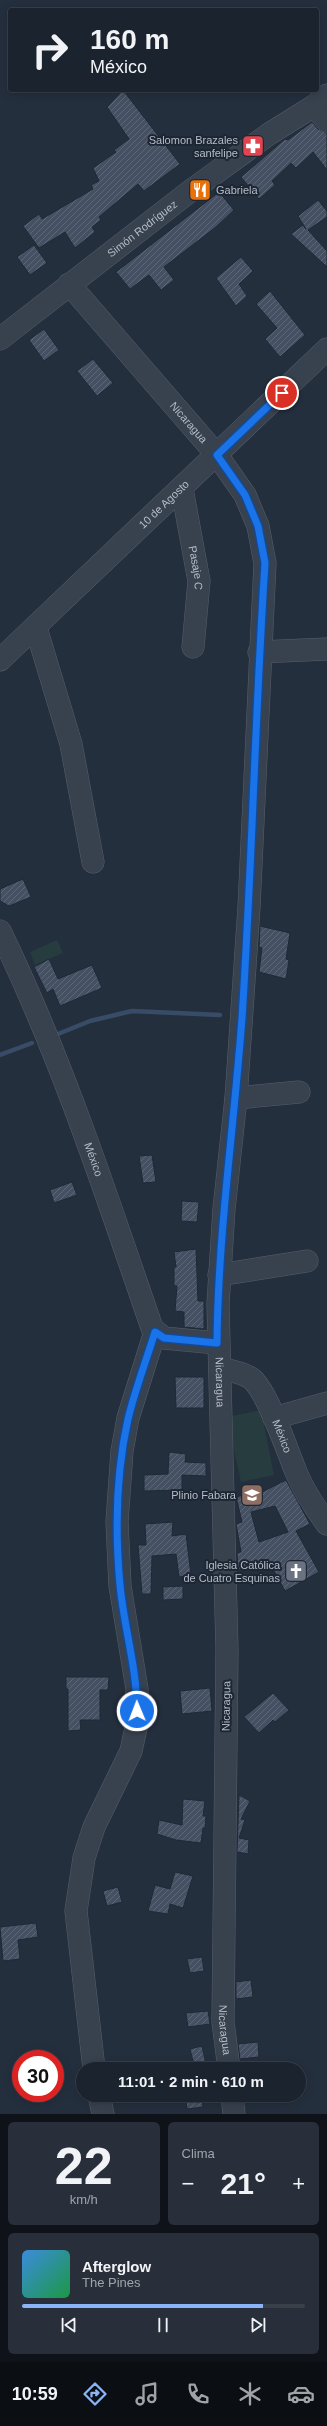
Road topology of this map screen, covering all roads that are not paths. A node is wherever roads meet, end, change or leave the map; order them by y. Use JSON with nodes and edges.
{"nodes":[{"id":1,"x":323,"y":107,"type":"edge"},
{"id":2,"x":69,"y":284,"type":"junction"},
{"id":3,"x":0,"y":339,"type":"edge"},
{"id":4,"x":326,"y":351,"type":"edge"},
{"id":5,"x":217,"y":455,"type":"junction"},
{"id":6,"x":182,"y":489,"type":"junction"},
{"id":7,"x":36,"y":628,"type":"junction"},
{"id":8,"x":193,"y":647,"type":"dead end"},
{"id":9,"x":327,"y":650,"type":"edge"},
{"id":10,"x":259,"y":652,"type":"junction"},
{"id":11,"x":0,"y":660,"type":"edge"},
{"id":12,"x":93,"y":862,"type":"dead end"},
{"id":13,"x":0,"y":931,"type":"edge"},
{"id":14,"x":299,"y":1092,"type":"dead end"},
{"id":15,"x":236,"y":1098,"type":"junction"},
{"id":16,"x":307,"y":1261,"type":"dead end"},
{"id":17,"x":219,"y":1275,"type":"junction"},
{"id":18,"x":155,"y":1332,"type":"junction"},
{"id":19,"x":217,"y":1343,"type":"junction"},
{"id":20,"x":220,"y":1368,"type":"junction"},
{"id":21,"x":327,"y":1403,"type":"edge"},
{"id":22,"x":274,"y":1418,"type":"junction"},
{"id":23,"x":327,"y":1524,"type":"edge"},
{"id":24,"x":93,"y":2062,"type":"edge"},
{"id":25,"x":228,"y":2062,"type":"edge"},
{"id":26,"x":100,"y":2102,"type":"edge"},
{"id":27,"x":233,"y":2102,"type":"edge"},
{"id":28,"x":103,"y":2114,"type":"edge"},
{"id":29,"x":234,"y":2114,"type":"edge"}],
"edges":[{"from":1,"to":2,"type":"street","name":"Simón Rodríguez"},
{"from":2,"to":3,"type":"street","name":"Simón Rodríguez"},
{"from":2,"to":5,"type":"street","name":"Nicaragua"},
{"from":4,"to":5,"type":"street","name":"10 de Agosto"},
{"from":5,"to":6,"type":"street","name":"10 de Agosto"},
{"from":5,"to":10,"type":"street","name":"Nicaragua"},
{"from":6,"to":7,"type":"street","name":"10 de Agosto"},
{"from":6,"to":8,"type":"street","name":"Pasaje C"},
{"from":7,"to":11,"type":"street","name":"10 de Agosto"},
{"from":7,"to":12,"type":"street"},
{"from":9,"to":10,"type":"street"},
{"from":10,"to":15,"type":"street","name":"Nicaragua"},
{"from":13,"to":18,"type":"street","name":"México"},
{"from":14,"to":15,"type":"street"},
{"from":15,"to":17,"type":"street","name":"Nicaragua"},
{"from":16,"to":17,"type":"street"},
{"from":17,"to":19,"type":"street","name":"Nicaragua"},
{"from":18,"to":19,"type":"street"},
{"from":18,"to":24,"type":"street"},
{"from":19,"to":20,"type":"street","name":"Nicaragua"},
{"from":20,"to":22,"type":"street","name":"México"},
{"from":20,"to":25,"type":"street","name":"Nicaragua"},
{"from":21,"to":22,"type":"street"},
{"from":22,"to":23,"type":"street","name":"México"},
{"from":26,"to":28,"type":"street"},
{"from":27,"to":29,"type":"street"}]}
